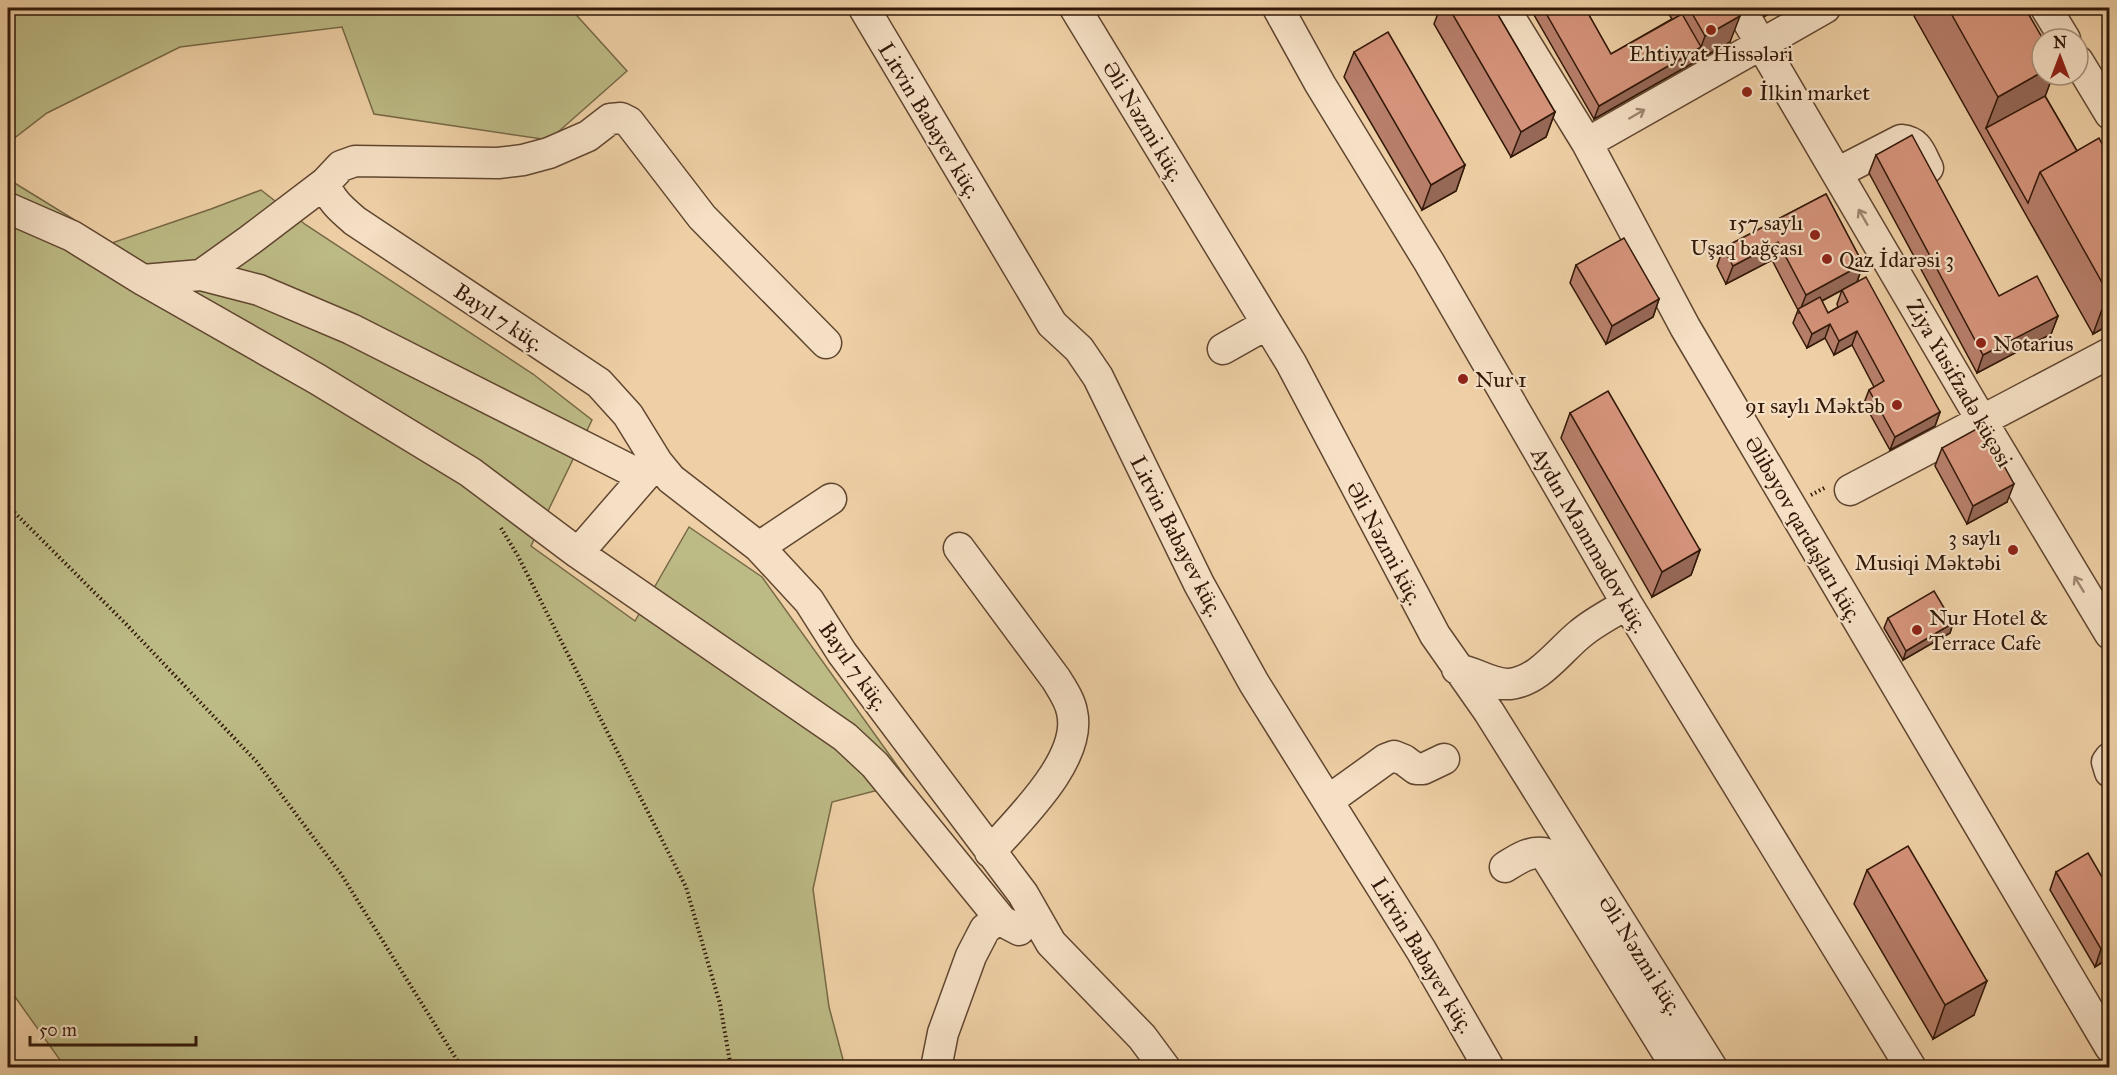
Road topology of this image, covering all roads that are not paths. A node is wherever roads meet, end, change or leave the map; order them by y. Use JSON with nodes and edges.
{"nodes":[{"id":1,"x":864,"y":8,"type":"edge"},
{"id":2,"x":1075,"y":8,"type":"edge"},
{"id":3,"x":1278,"y":8,"type":"edge"},
{"id":4,"x":1504,"y":8,"type":"edge"},
{"id":5,"x":1740,"y":8,"type":"edge"},
{"id":6,"x":1825,"y":8,"type":"edge"},
{"id":7,"x":2046,"y":8,"type":"edge"},
{"id":8,"x":2058,"y":27,"type":"edge"},
{"id":9,"x":1762,"y":43,"type":"junction"},
{"id":10,"x":2090,"y":82,"type":"edge"},
{"id":11,"x":2109,"y":114,"type":"edge"},
{"id":12,"x":1587,"y":143,"type":"junction"},
{"id":13,"x":1837,"y":173,"type":"junction"},
{"id":14,"x":325,"y":183,"type":"junction"},
{"id":15,"x":1939,"y":186,"type":"edge"},
{"id":16,"x":8,"y":208,"type":"edge"},
{"id":17,"x":201,"y":275,"type":"junction"},
{"id":18,"x":143,"y":280,"type":"junction"},
{"id":19,"x":1267,"y":324,"type":"junction"},
{"id":20,"x":826,"y":343,"type":"dead end"},
{"id":21,"x":1223,"y":349,"type":"dead end"},
{"id":22,"x":2109,"y":353,"type":"edge"},
{"id":23,"x":1982,"y":421,"type":"junction"},
{"id":24,"x":650,"y":469,"type":"junction"},
{"id":25,"x":1851,"y":493,"type":"road end"},
{"id":26,"x":831,"y":499,"type":"dead end"},
{"id":27,"x":759,"y":547,"type":"junction"},
{"id":28,"x":959,"y":548,"type":"dead end"},
{"id":29,"x":578,"y":553,"type":"junction"},
{"id":30,"x":1627,"y":604,"type":"junction"},
{"id":31,"x":2109,"y":634,"type":"edge"},
{"id":32,"x":1457,"y":669,"type":"junction"},
{"id":33,"x":2109,"y":758,"type":"edge"},
{"id":34,"x":1444,"y":759,"type":"dead end"},
{"id":35,"x":2109,"y":772,"type":"edge"},
{"id":36,"x":1329,"y":800,"type":"junction"},
{"id":37,"x":990,"y":852,"type":"junction"},
{"id":38,"x":1505,"y":867,"type":"dead end"},
{"id":39,"x":1002,"y":921,"type":"junction"},
{"id":40,"x":1051,"y":943,"type":"junction"},
{"id":41,"x":2109,"y":1047,"type":"edge"},
{"id":42,"x":936,"y":1068,"type":"edge"},
{"id":43,"x":1165,"y":1068,"type":"edge"},
{"id":44,"x":1489,"y":1068,"type":"edge"},
{"id":45,"x":1677,"y":1068,"type":"edge"},
{"id":46,"x":1712,"y":1068,"type":"edge"},
{"id":47,"x":1911,"y":1068,"type":"edge"}],
"edges":[{"from":1,"to":36,"type":"street","name":"Litvin Babayev küç."},
{"from":2,"to":19,"type":"street","name":"Əli Nəzmi küç."},
{"from":3,"to":30,"type":"street","name":"Aydın Məmmədov küç."},
{"from":4,"to":12,"type":"street","name":"Əlibəyov qardaşları küç."},
{"from":5,"to":9,"type":"street","name":"Ziya Yusifzadə küçəsi"},
{"from":6,"to":9,"type":"street"},
{"from":7,"to":8,"type":"street"},
{"from":12,"to":9,"type":"street","one_way":true},
{"from":9,"to":13,"type":"street","name":"Ziya Yusifzadə küçəsi"},
{"from":10,"to":11,"type":"street"},
{"from":12,"to":41,"type":"street","name":"Əlibəyov qardaşları küç."},
{"from":13,"to":15,"type":"street"},
{"from":23,"to":13,"type":"street","name":"Ziya Yusifzadə küçəsi","one_way":true},
{"from":14,"to":17,"type":"street"},
{"from":14,"to":20,"type":"street"},
{"from":14,"to":24,"type":"street","name":"Bayıl 7 küç."},
{"from":16,"to":18,"type":"street"},
{"from":17,"to":18,"type":"street"},
{"from":17,"to":24,"type":"street"},
{"from":18,"to":29,"type":"street"},
{"from":19,"to":21,"type":"street"},
{"from":19,"to":32,"type":"street","name":"Əli Nəzmi küç."},
{"from":22,"to":23,"type":"street"},
{"from":23,"to":25,"type":"street"},
{"from":31,"to":23,"type":"street","name":"Ziya Yusifzadə küçəsi","one_way":true},
{"from":24,"to":27,"type":"street","name":"Bayıl 7 küç."},
{"from":24,"to":29,"type":"street"},
{"from":26,"to":27,"type":"street"},
{"from":27,"to":37,"type":"street","name":"Bayıl 7 küç."},
{"from":28,"to":37,"type":"street"},
{"from":29,"to":39,"type":"street"},
{"from":30,"to":32,"type":"street"},
{"from":30,"to":47,"type":"street","name":"Aydın Məmmədov küç."},
{"from":32,"to":46,"type":"street","name":"Əli Nəzmi küç."},
{"from":33,"to":35,"type":"street"},
{"from":34,"to":36,"type":"street"},
{"from":36,"to":44,"type":"street","name":"Litvin Babayev küç."},
{"from":37,"to":40,"type":"street","name":"Bayıl 7 küç."},
{"from":38,"to":45,"type":"street"},
{"from":39,"to":40,"type":"street","name":"Bayıl 7 küç."},
{"from":39,"to":42,"type":"street"},
{"from":40,"to":43,"type":"street","name":"Bayıl 7 küç."}]}
